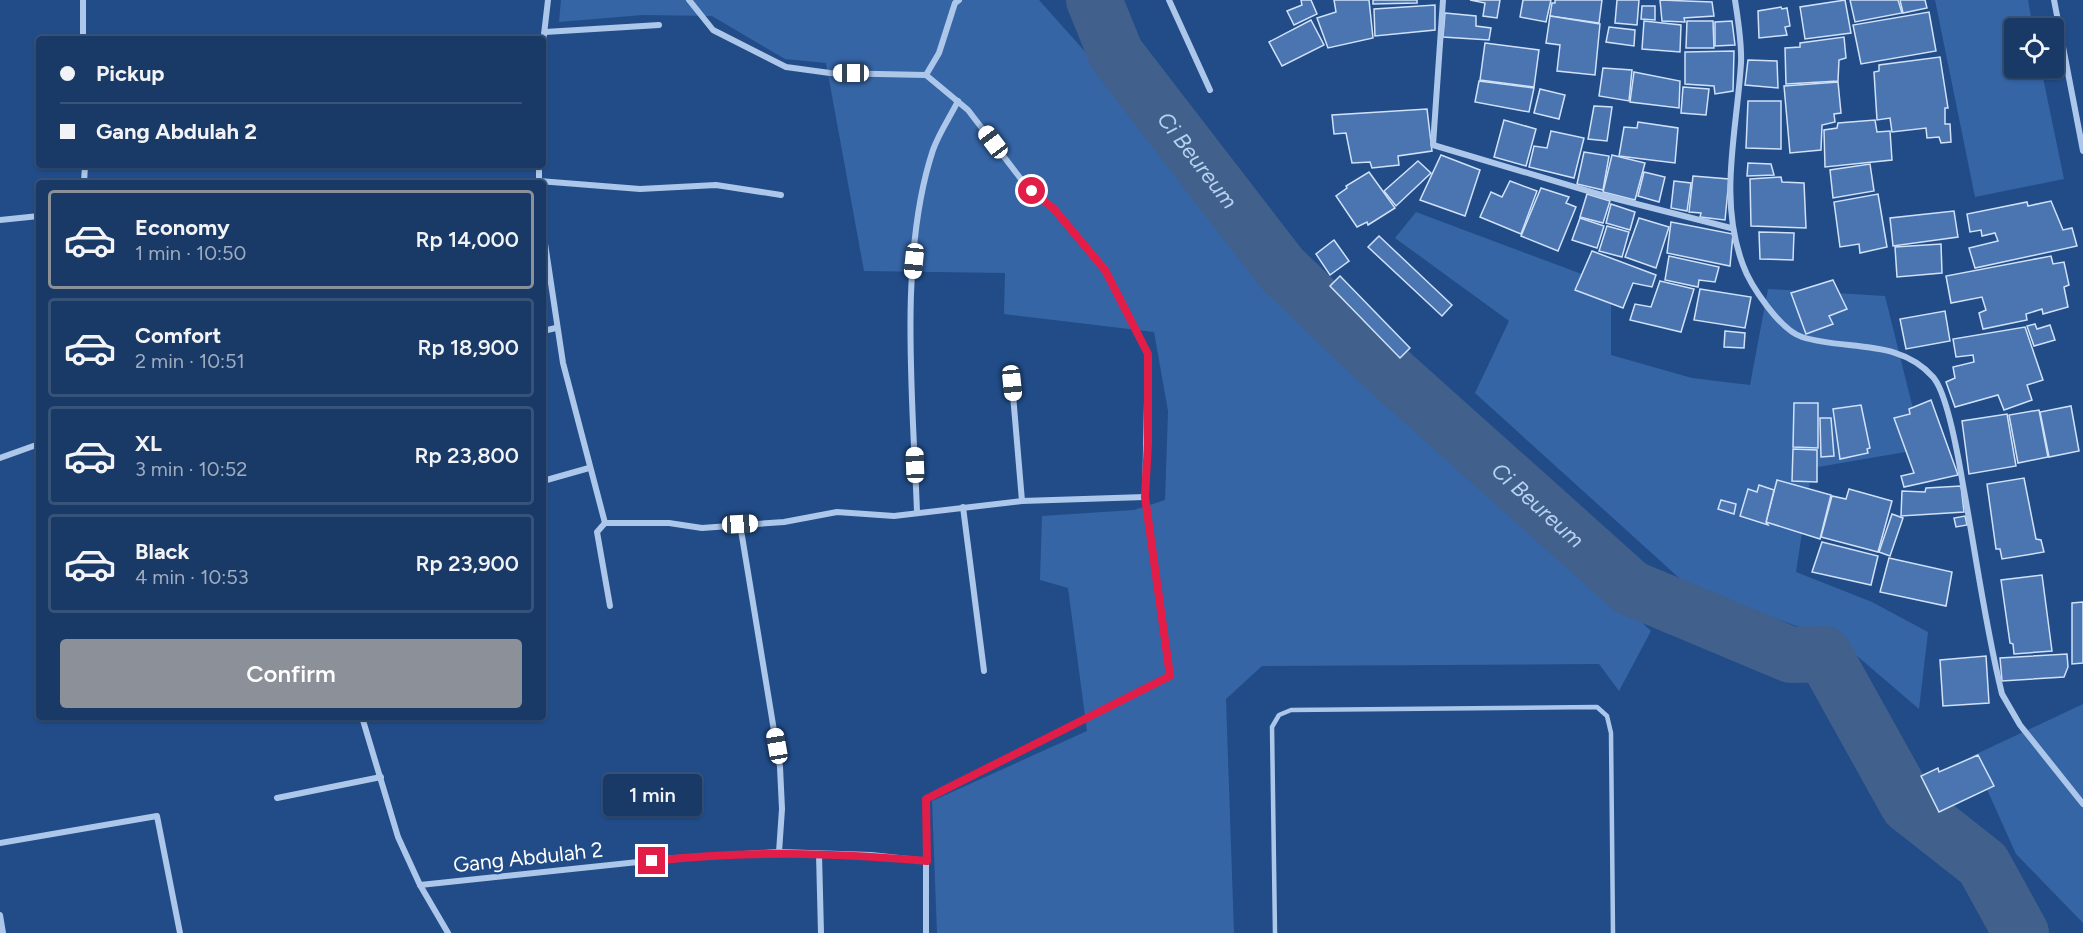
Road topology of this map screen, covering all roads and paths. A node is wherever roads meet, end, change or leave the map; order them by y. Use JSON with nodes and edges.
{"nodes":[{"id":1,"x":83,"y":0,"type":"edge"},
{"id":2,"x":548,"y":0,"type":"edge"},
{"id":3,"x":689,"y":0,"type":"edge"},
{"id":4,"x":959,"y":0,"type":"edge"},
{"id":5,"x":1171,"y":0,"type":"edge"},
{"id":6,"x":1443,"y":0,"type":"edge"},
{"id":7,"x":1735,"y":0,"type":"edge"},
{"id":8,"x":2054,"y":0,"type":"edge"},
{"id":9,"x":659,"y":25,"type":"dead end"},
{"id":10,"x":545,"y":32,"type":"junction"},
{"id":11,"x":83,"y":36,"type":"edge"},
{"id":12,"x":544,"y":36,"type":"edge"},
{"id":13,"x":926,"y":75,"type":"junction"},
{"id":14,"x":1210,"y":90,"type":"dead end"},
{"id":15,"x":958,"y":101,"type":"junction"},
{"id":16,"x":2083,"y":151,"type":"edge"},
{"id":17,"x":546,"y":182,"type":"edge"},
{"id":18,"x":781,"y":195,"type":"dead end"},
{"id":19,"x":36,"y":216,"type":"edge"},
{"id":20,"x":0,"y":220,"type":"edge"},
{"id":21,"x":1731,"y":228,"type":"junction"},
{"id":22,"x":546,"y":254,"type":"edge"},
{"id":23,"x":555,"y":328,"type":"junction"},
{"id":24,"x":546,"y":330,"type":"edge"},
{"id":25,"x":1012,"y":383,"type":"dead end"},
{"id":26,"x":36,"y":445,"type":"edge"},
{"id":27,"x":0,"y":458,"type":"edge"},
{"id":28,"x":589,"y":468,"type":"junction"},
{"id":29,"x":546,"y":480,"type":"edge"},
{"id":30,"x":1145,"y":497,"type":"junction"},
{"id":31,"x":1022,"y":501,"type":"junction"},
{"id":32,"x":963,"y":507,"type":"junction"},
{"id":33,"x":917,"y":512,"type":"junction"},
{"id":34,"x":605,"y":523,"type":"junction"},
{"id":35,"x":740,"y":524,"type":"junction"},
{"id":36,"x":610,"y":606,"type":"dead end"},
{"id":37,"x":984,"y":671,"type":"dead end"},
{"id":38,"x":363,"y":720,"type":"edge"},
{"id":39,"x":381,"y":777,"type":"junction"},
{"id":40,"x":277,"y":798,"type":"dead end"},
{"id":41,"x":2083,"y":804,"type":"edge"},
{"id":42,"x":0,"y":843,"type":"edge"},
{"id":43,"x":779,"y":852,"type":"junction"},
{"id":44,"x":819,"y":854,"type":"junction"},
{"id":45,"x":927,"y":861,"type":"junction"},
{"id":46,"x":420,"y":885,"type":"junction"},
{"id":47,"x":0,"y":915,"type":"edge"},
{"id":48,"x":3,"y":933,"type":"edge"},
{"id":49,"x":180,"y":933,"type":"edge"},
{"id":50,"x":448,"y":933,"type":"edge"},
{"id":51,"x":821,"y":933,"type":"edge"},
{"id":52,"x":926,"y":933,"type":"edge"},
{"id":53,"x":1275,"y":933,"type":"edge"},
{"id":54,"x":1613,"y":933,"type":"edge"}],
"edges":[{"from":1,"to":11,"type":"street"},
{"from":2,"to":10,"type":"street"},
{"from":3,"to":13,"type":"street"},
{"from":4,"to":13,"type":"street"},
{"from":5,"to":14,"type":"street"},
{"from":6,"to":21,"type":"street"},
{"from":7,"to":21,"type":"street"},
{"from":8,"to":16,"type":"street"},
{"from":9,"to":10,"type":"street"},
{"from":10,"to":12,"type":"street"},
{"from":13,"to":15,"type":"street"},
{"from":15,"to":30,"type":"street"},
{"from":15,"to":33,"type":"street"},
{"from":17,"to":18,"type":"street"},
{"from":19,"to":20,"type":"street"},
{"from":21,"to":41,"type":"street"},
{"from":22,"to":23,"type":"street"},
{"from":23,"to":24,"type":"street"},
{"from":23,"to":28,"type":"street"},
{"from":25,"to":31,"type":"street"},
{"from":26,"to":27,"type":"street"},
{"from":28,"to":29,"type":"street"},
{"from":28,"to":34,"type":"street"},
{"from":30,"to":31,"type":"street"},
{"from":30,"to":45,"type":"street"},
{"from":31,"to":32,"type":"street"},
{"from":32,"to":33,"type":"street"},
{"from":32,"to":37,"type":"street"},
{"from":33,"to":35,"type":"street"},
{"from":34,"to":35,"type":"street"},
{"from":34,"to":36,"type":"street"},
{"from":35,"to":43,"type":"street"},
{"from":38,"to":39,"type":"street"},
{"from":39,"to":40,"type":"street"},
{"from":39,"to":46,"type":"street"},
{"from":42,"to":49,"type":"street"},
{"from":43,"to":44,"type":"street","name":"Gang Abdulah 2"},
{"from":43,"to":46,"type":"street","name":"Gang Abdulah 2"},
{"from":44,"to":45,"type":"street","name":"Gang Abdulah 2"},
{"from":44,"to":51,"type":"street"},
{"from":45,"to":52,"type":"street"},
{"from":46,"to":50,"type":"street"},
{"from":47,"to":48,"type":"street"},
{"from":53,"to":54,"type":"lane"}]}
